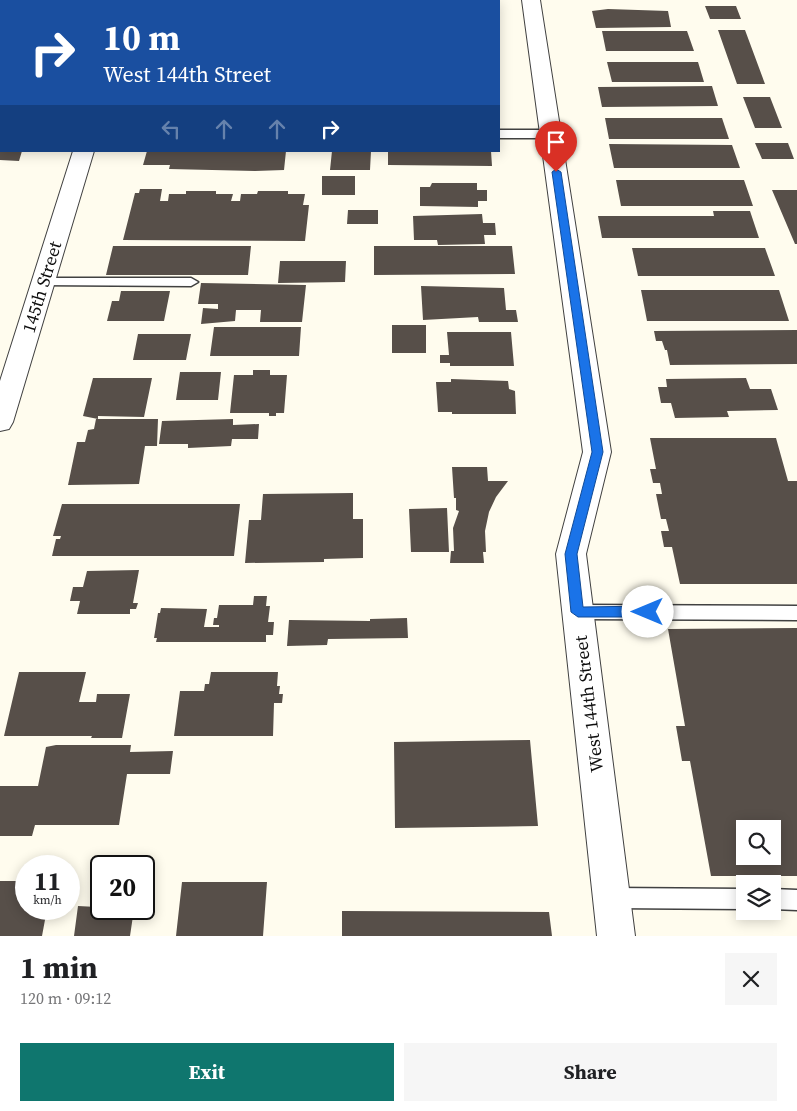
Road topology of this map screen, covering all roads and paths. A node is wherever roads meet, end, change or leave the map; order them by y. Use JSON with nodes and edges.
{"nodes":[{"id":1,"x":531,"y":0,"type":"edge"},
{"id":2,"x":500,"y":134,"type":"edge"},
{"id":3,"x":551,"y":134,"type":"junction"},
{"id":4,"x":84,"y":152,"type":"edge"},
{"id":5,"x":43,"y":282,"type":"junction"},
{"id":6,"x":191,"y":282,"type":"dead end"},
{"id":7,"x":0,"y":422,"type":"edge"},
{"id":8,"x":578,"y":612,"type":"junction"},
{"id":9,"x":797,"y":613,"type":"edge"},
{"id":10,"x":611,"y":898,"type":"junction"},
{"id":11,"x":736,"y":899,"type":"edge"},
{"id":12,"x":781,"y":899,"type":"edge"},
{"id":13,"x":797,"y":900,"type":"edge"},
{"id":14,"x":616,"y":936,"type":"edge"}],
"edges":[{"from":1,"to":3,"type":"street","name":"West 144th Street"},
{"from":2,"to":3,"type":"lane"},
{"from":3,"to":8,"type":"street","name":"West 144th Street"},
{"from":4,"to":5,"type":"street","name":"145th Street"},
{"from":5,"to":6,"type":"lane"},
{"from":5,"to":7,"type":"street","name":"145th Street"},
{"from":8,"to":9,"type":"lane"},
{"from":8,"to":10,"type":"street","name":"West 144th Street"},
{"from":10,"to":11,"type":"lane"},
{"from":10,"to":14,"type":"street","name":"West 144th Street"},
{"from":12,"to":13,"type":"lane"}]}
